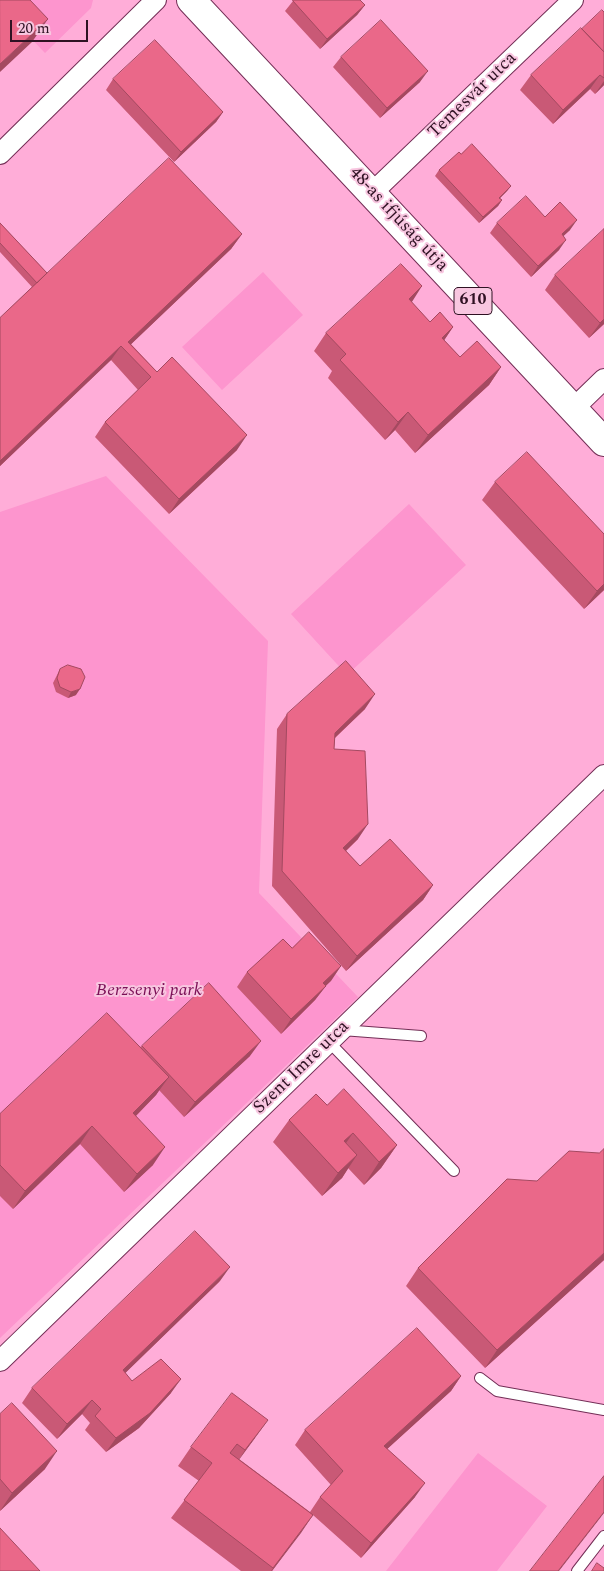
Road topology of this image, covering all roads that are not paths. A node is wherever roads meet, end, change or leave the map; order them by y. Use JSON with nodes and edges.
{"nodes":[{"id":1,"x":156,"y":0,"type":"edge"},
{"id":2,"x":191,"y":0,"type":"edge"},
{"id":3,"x":573,"y":0,"type":"edge"},
{"id":4,"x":0,"y":154,"type":"edge"},
{"id":5,"x":372,"y":193,"type":"junction"},
{"id":6,"x":604,"y":379,"type":"edge"},
{"id":7,"x":573,"y":409,"type":"junction"},
{"id":8,"x":604,"y":442,"type":"edge"},
{"id":9,"x":604,"y":775,"type":"edge"},
{"id":10,"x":335,"y":1036,"type":"junction"},
{"id":11,"x":421,"y":1036,"type":"dead end"},
{"id":12,"x":454,"y":1171,"type":"dead end"},
{"id":13,"x":0,"y":1361,"type":"edge"},
{"id":14,"x":480,"y":1378,"type":"dead end"},
{"id":15,"x":604,"y":1410,"type":"edge"},
{"id":16,"x":604,"y":1536,"type":"edge"},
{"id":17,"x":578,"y":1571,"type":"edge"}],
"edges":[{"from":1,"to":4,"type":"street"},
{"from":2,"to":5,"type":"main road","name":"48-as ifjúság útja","number":"610"},
{"from":3,"to":5,"type":"street","name":"Temesvár utca"},
{"from":5,"to":7,"type":"main road","name":"48-as ifjúság útja","number":"610"},
{"from":6,"to":7,"type":"street"},
{"from":7,"to":8,"type":"main road","name":"48-as ifjúság útja","number":"610"},
{"from":9,"to":10,"type":"street","name":"Szent Imre utca"},
{"from":10,"to":11,"type":"lane"},
{"from":10,"to":12,"type":"lane"},
{"from":10,"to":13,"type":"street","name":"Szent Imre utca"},
{"from":14,"to":15,"type":"lane"},
{"from":16,"to":17,"type":"lane"}]}
